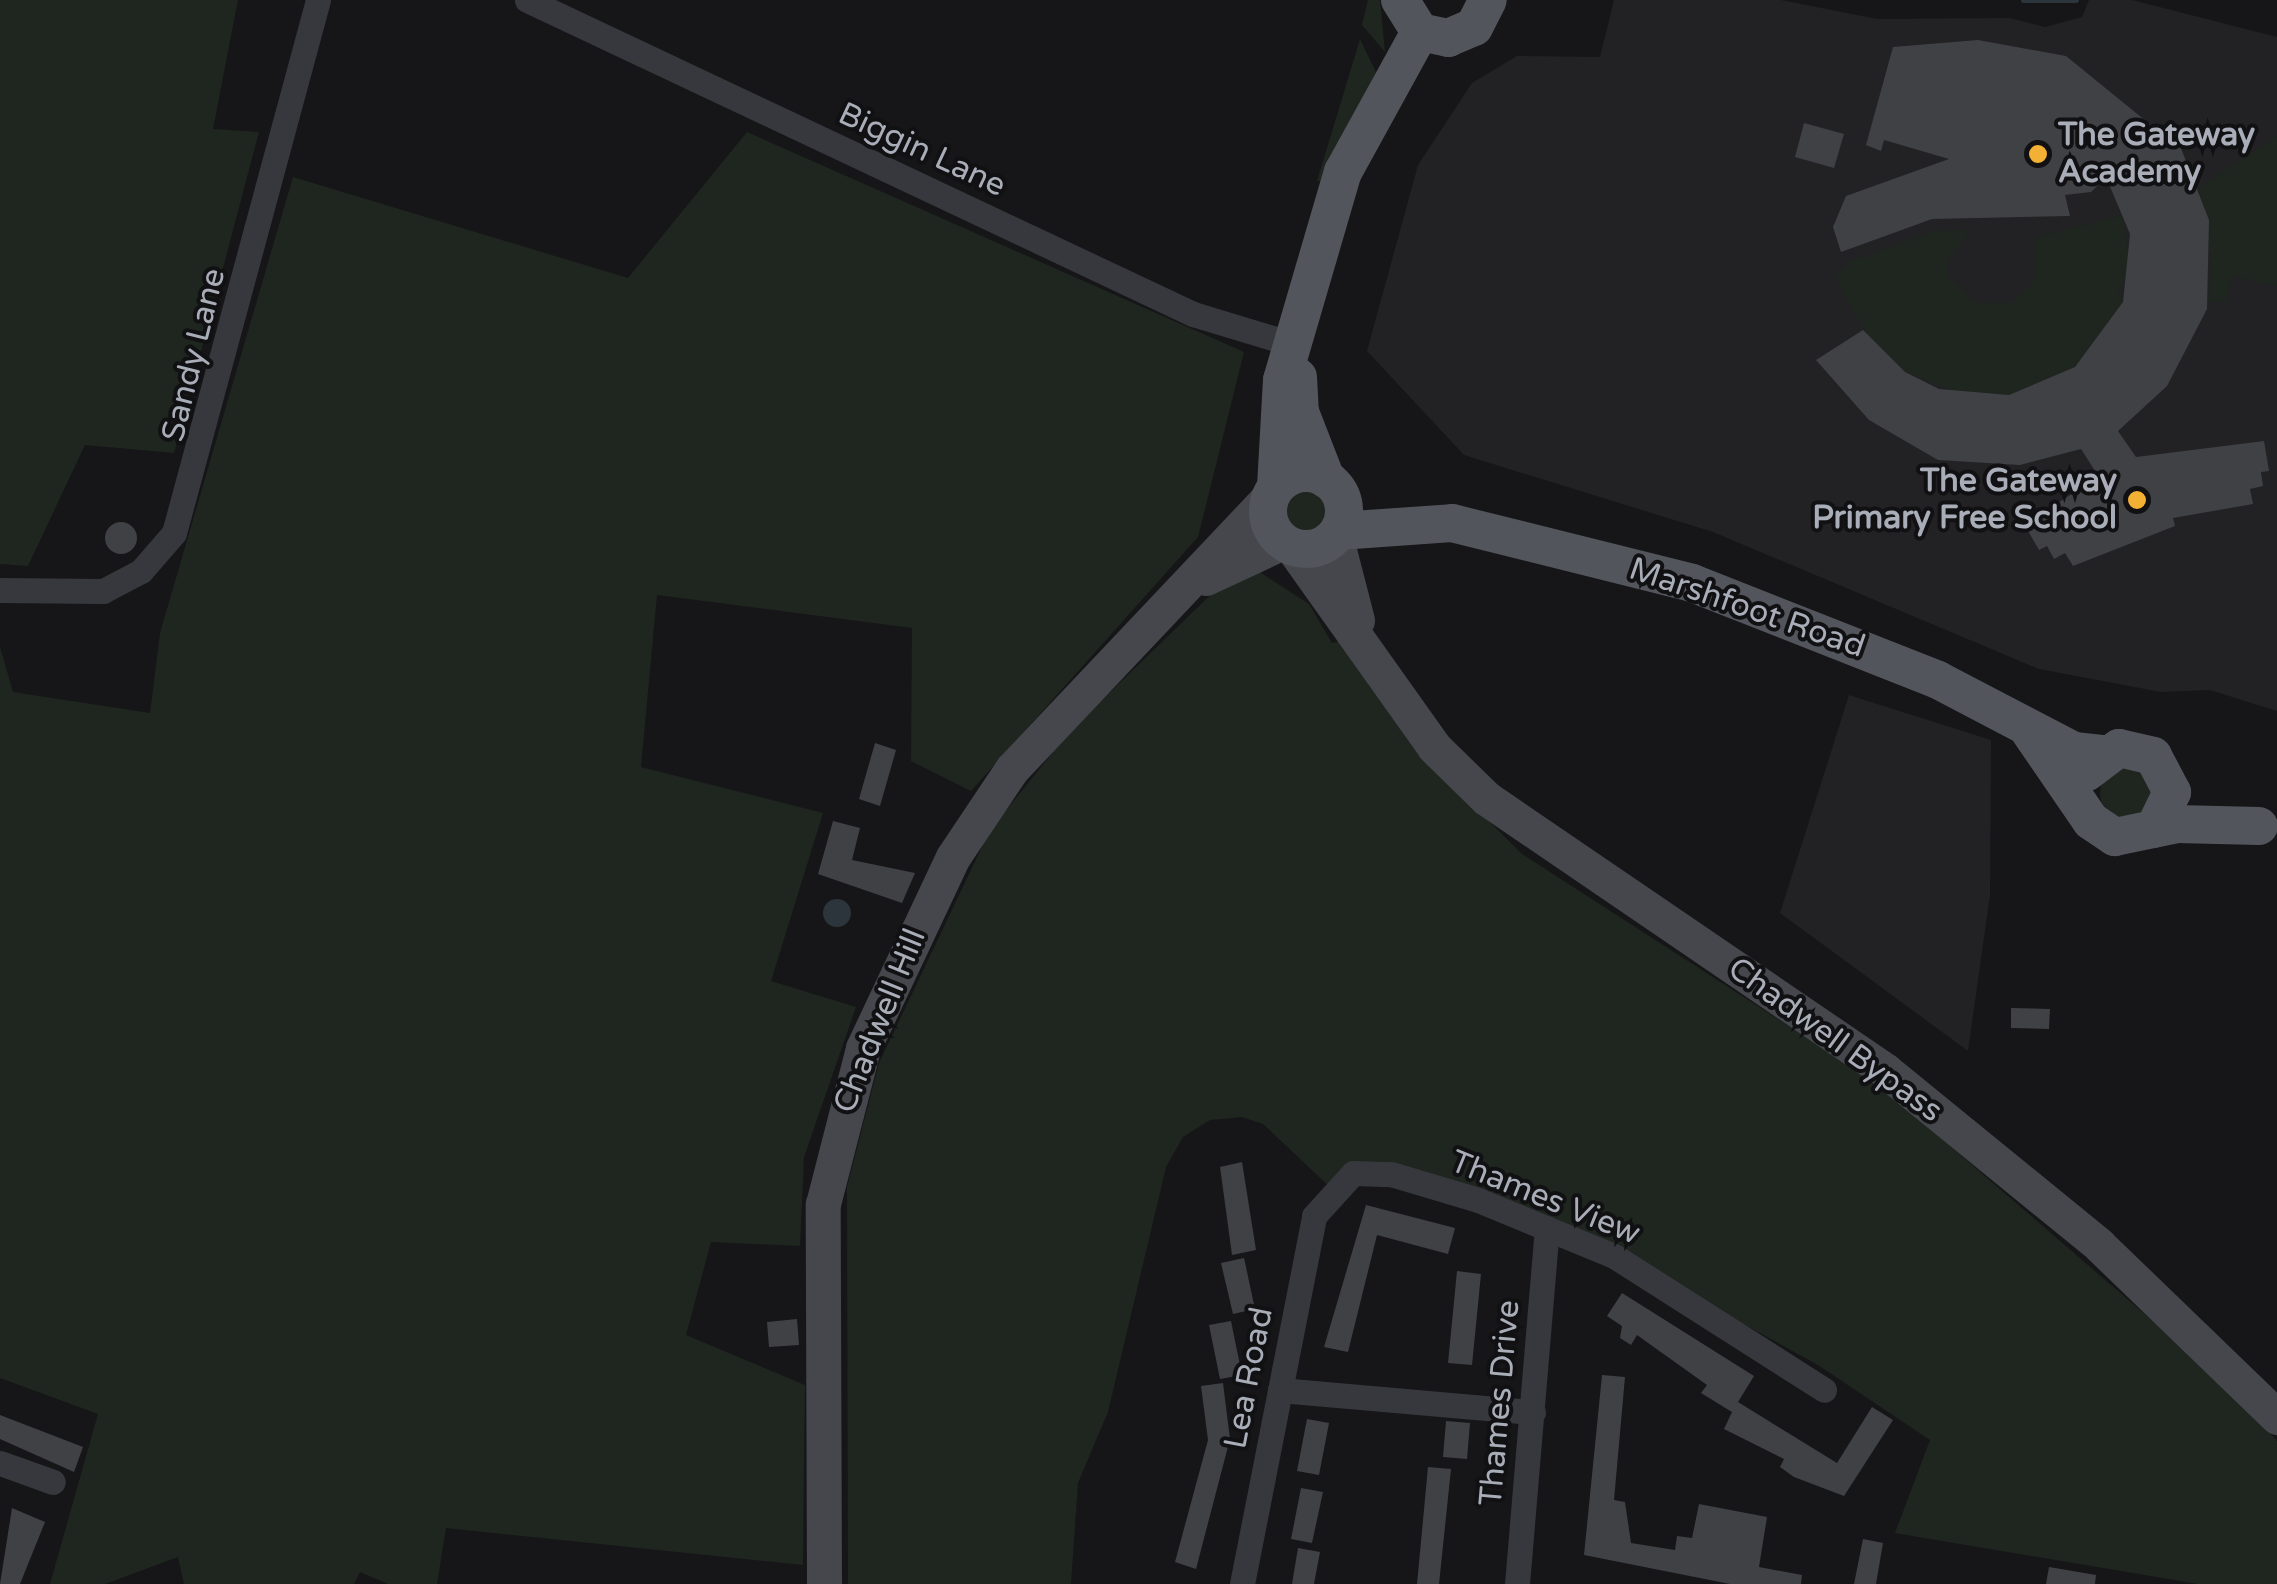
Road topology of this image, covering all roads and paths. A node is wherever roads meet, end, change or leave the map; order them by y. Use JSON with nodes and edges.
{"nodes":[{"id":1,"x":318,"y":0,"type":"edge"},
{"id":2,"x":527,"y":0,"type":"edge"},
{"id":3,"x":1400,"y":0,"type":"edge"},
{"id":4,"x":1488,"y":0,"type":"edge"},
{"id":5,"x":1420,"y":32,"type":"junction"},
{"id":6,"x":1296,"y":345,"type":"junction"},
{"id":7,"x":1329,"y":480,"type":"junction"},
{"id":8,"x":1273,"y":491,"type":"junction"},
{"id":9,"x":1452,"y":523,"type":"junction"},
{"id":10,"x":1337,"y":533,"type":"junction"},
{"id":11,"x":1287,"y":544,"type":"junction"},
{"id":12,"x":0,"y":590,"type":"edge"},
{"id":13,"x":1168,"y":604,"type":"junction"},
{"id":14,"x":1384,"y":680,"type":"junction"},
{"id":15,"x":2029,"y":730,"type":"junction"},
{"id":16,"x":2104,"y":754,"type":"junction"},
{"id":17,"x":2170,"y":778,"type":"junction"},
{"id":18,"x":2091,"y":821,"type":"junction"},
{"id":19,"x":2268,"y":828,"type":"edge"},
{"id":20,"x":2154,"y":829,"type":"junction"},
{"id":21,"x":1336,"y":1192,"type":"joint"},
{"id":22,"x":1548,"y":1228,"type":"junction"},
{"id":23,"x":1280,"y":1390,"type":"junction"},
{"id":24,"x":1824,"y":1390,"type":"dead end"},
{"id":25,"x":1533,"y":1412,"type":"junction"},
{"id":26,"x":2277,"y":1417,"type":"edge"},
{"id":27,"x":2,"y":1470,"type":"edge"},
{"id":28,"x":53,"y":1482,"type":"dead end"},
{"id":29,"x":824,"y":1584,"type":"edge"},
{"id":30,"x":1242,"y":1584,"type":"edge"},
{"id":31,"x":1517,"y":1584,"type":"edge"}],
"edges":[{"from":1,"to":12,"type":"street","name":"Sandy Lane"},
{"from":2,"to":6,"type":"street","name":"Biggin Lane"},
{"from":3,"to":5,"type":"main road"},
{"from":4,"to":5,"type":"main road"},
{"from":5,"to":6,"type":"main road"},
{"from":6,"to":7,"type":"main road"},
{"from":6,"to":8,"type":"main road"},
{"from":7,"to":8,"type":"main road"},
{"from":7,"to":9,"type":"main road","name":"Marshfoot Road"},
{"from":7,"to":10,"type":"main road"},
{"from":8,"to":11,"type":"main road"},
{"from":8,"to":13,"type":"main road","name":"Chadwell Hill"},
{"from":9,"to":10,"type":"main road","name":"Marshfoot Road"},
{"from":9,"to":15,"type":"main road","name":"Marshfoot Road"},
{"from":10,"to":11,"type":"main road"},
{"from":10,"to":14,"type":"main road","name":"Chadwell Bypass"},
{"from":11,"to":13,"type":"main road","name":"Chadwell Hill"},
{"from":11,"to":14,"type":"main road","name":"Chadwell Bypass"},
{"from":13,"to":29,"type":"main road","name":"Chadwell Hill"},
{"from":14,"to":26,"type":"main road","name":"Chadwell Bypass"},
{"from":15,"to":16,"type":"main road","name":"Marshfoot Road"},
{"from":15,"to":18,"type":"main road"},
{"from":16,"to":17,"type":"main road","name":"Marshfoot Road"},
{"from":16,"to":18,"type":"main road"},
{"from":17,"to":19,"type":"main road","name":"Marshfoot Road"},
{"from":17,"to":20,"type":"main road"},
{"from":18,"to":20,"type":"main road","name":"Marshfoot Road"},
{"from":19,"to":20,"type":"main road","name":"Marshfoot Road"},
{"from":21,"to":22,"type":"street","name":"Thames View"},
{"from":21,"to":23,"type":"street","name":"Lea Road"},
{"from":22,"to":24,"type":"street","name":"Thames View"},
{"from":22,"to":25,"type":"street","name":"Thames Drive"},
{"from":23,"to":25,"type":"street"},
{"from":23,"to":30,"type":"street","name":"Lea Road"},
{"from":25,"to":31,"type":"street","name":"Thames Drive"},
{"from":27,"to":28,"type":"street"}]}
